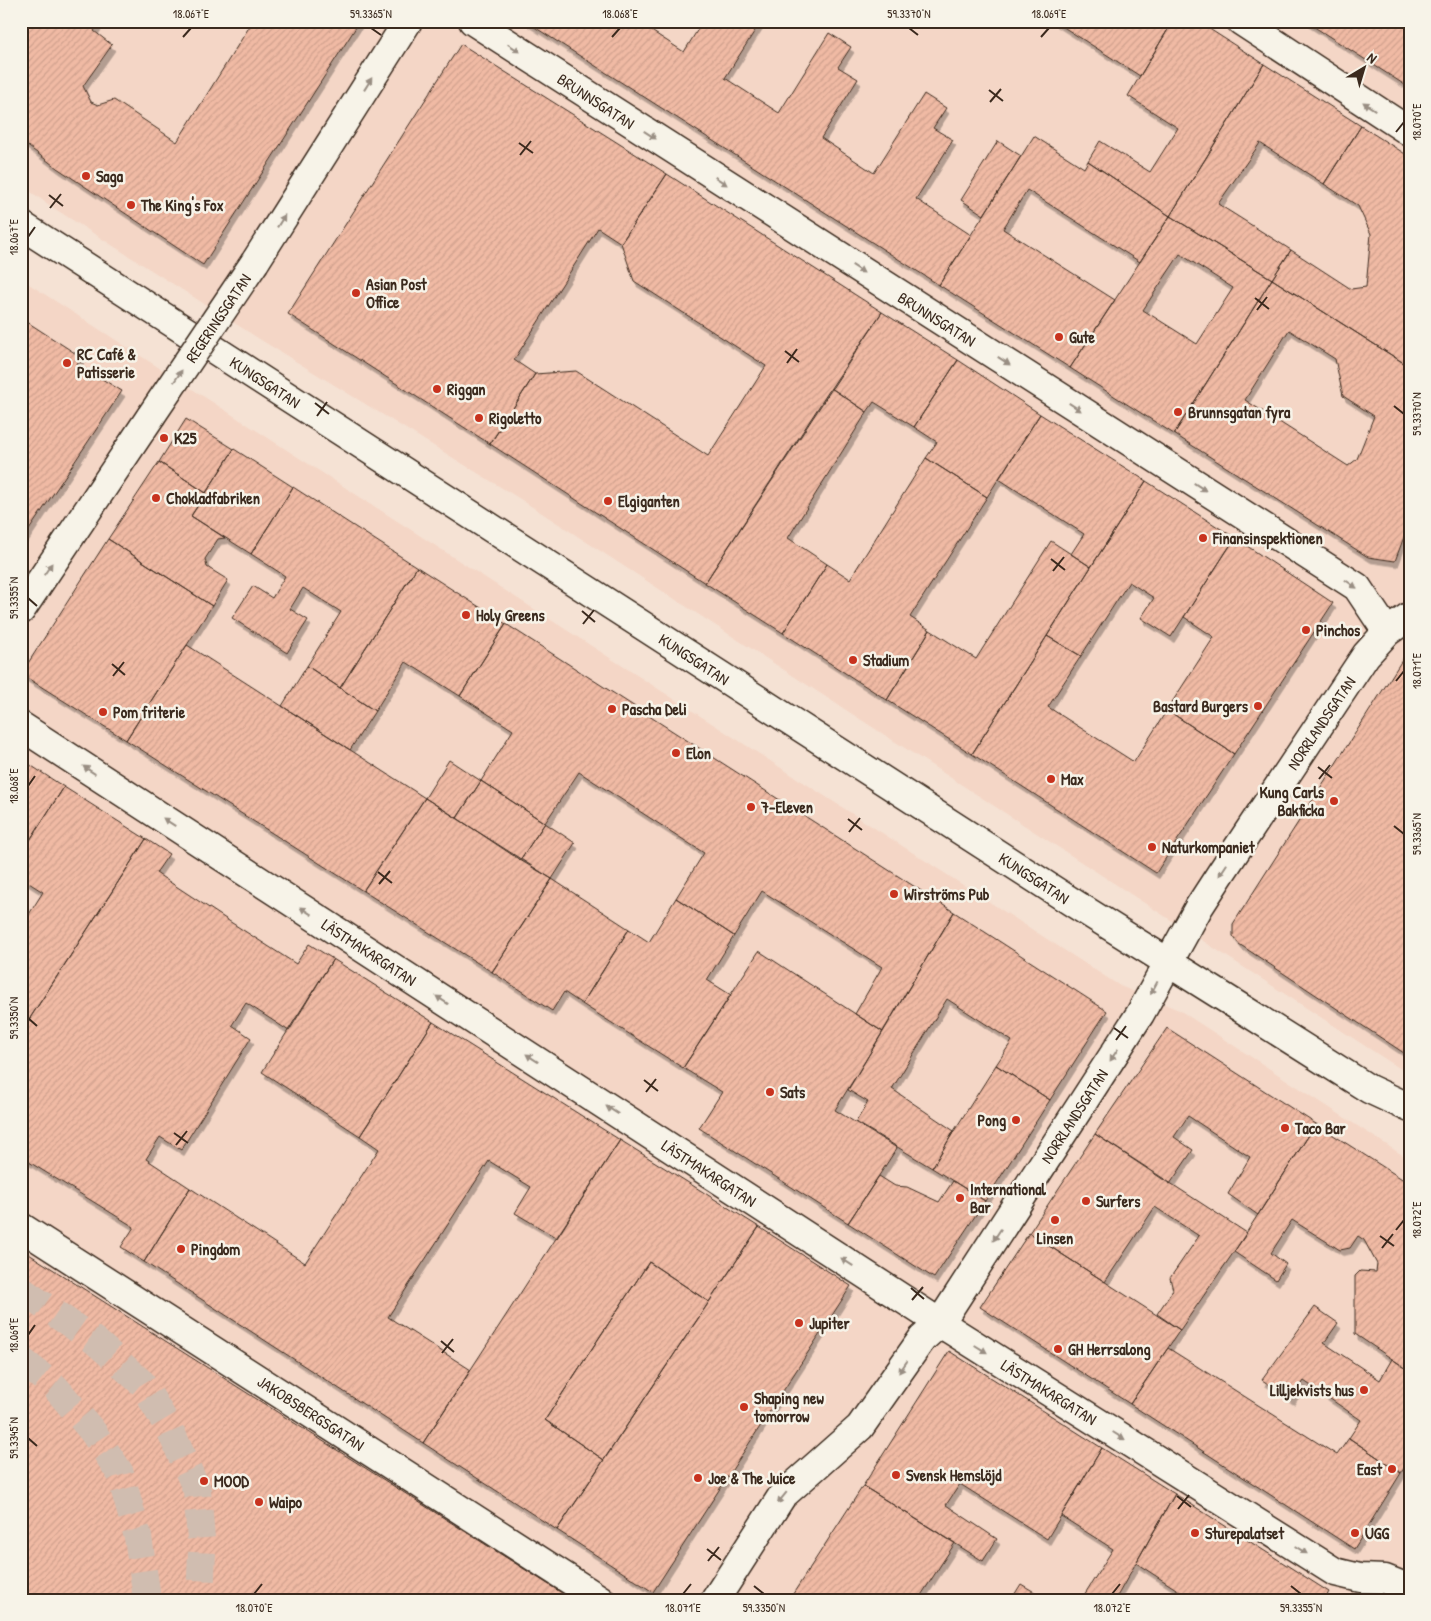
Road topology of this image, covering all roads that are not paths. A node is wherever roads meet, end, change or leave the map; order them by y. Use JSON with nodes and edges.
{"nodes":[{"id":1,"x":408,"y":21,"type":"edge"},
{"id":2,"x":472,"y":21,"type":"edge"},
{"id":3,"x":1241,"y":21,"type":"edge"},
{"id":4,"x":1410,"y":132,"type":"edge"},
{"id":5,"x":21,"y":225,"type":"edge"},
{"id":6,"x":21,"y":610,"type":"edge"},
{"id":7,"x":1410,"y":616,"type":"edge"},
{"id":8,"x":1387,"y":632,"type":"junction"},
{"id":9,"x":21,"y":726,"type":"edge"},
{"id":10,"x":1168,"y":962,"type":"junction"},
{"id":11,"x":1368,"y":1090,"type":"junction"},
{"id":12,"x":1410,"y":1108,"type":"edge"},
{"id":13,"x":1410,"y":1127,"type":"edge"},
{"id":14,"x":21,"y":1226,"type":"edge"},
{"id":15,"x":940,"y":1323,"type":"junction"},
{"id":16,"x":1410,"y":1589,"type":"edge"},
{"id":17,"x":601,"y":1600,"type":"edge"},
{"id":18,"x":715,"y":1600,"type":"edge"}],
"edges":[{"from":6,"to":1,"type":"street","name":"REGERINGSGATAN","one_way":true,"bridge":true},
{"from":2,"to":8,"type":"street","name":"BRUNNSGATAN","one_way":true},
{"from":4,"to":3,"type":"street","one_way":true},
{"from":5,"to":10,"type":"street","name":"KUNGSGATAN"},
{"from":7,"to":8,"type":"street","name":"NORRLANDSGATAN"},
{"from":8,"to":10,"type":"street","name":"NORRLANDSGATAN","one_way":true},
{"from":15,"to":9,"type":"street","name":"LÄSTMAKARGATAN","one_way":true},
{"from":10,"to":11,"type":"street","name":"KUNGSGATAN"},
{"from":10,"to":15,"type":"street","name":"NORRLANDSGATAN","one_way":true},
{"from":11,"to":12,"type":"street","name":"KUNGSGATAN"},
{"from":11,"to":13,"type":"street","name":"KUNGSGATAN"},
{"from":14,"to":17,"type":"street","name":"JAKOBSBERGSGATAN"},
{"from":15,"to":16,"type":"street","name":"LÄSTMAKARGATAN","one_way":true},
{"from":15,"to":18,"type":"street","name":"NORRLANDSGATAN","one_way":true}]}
